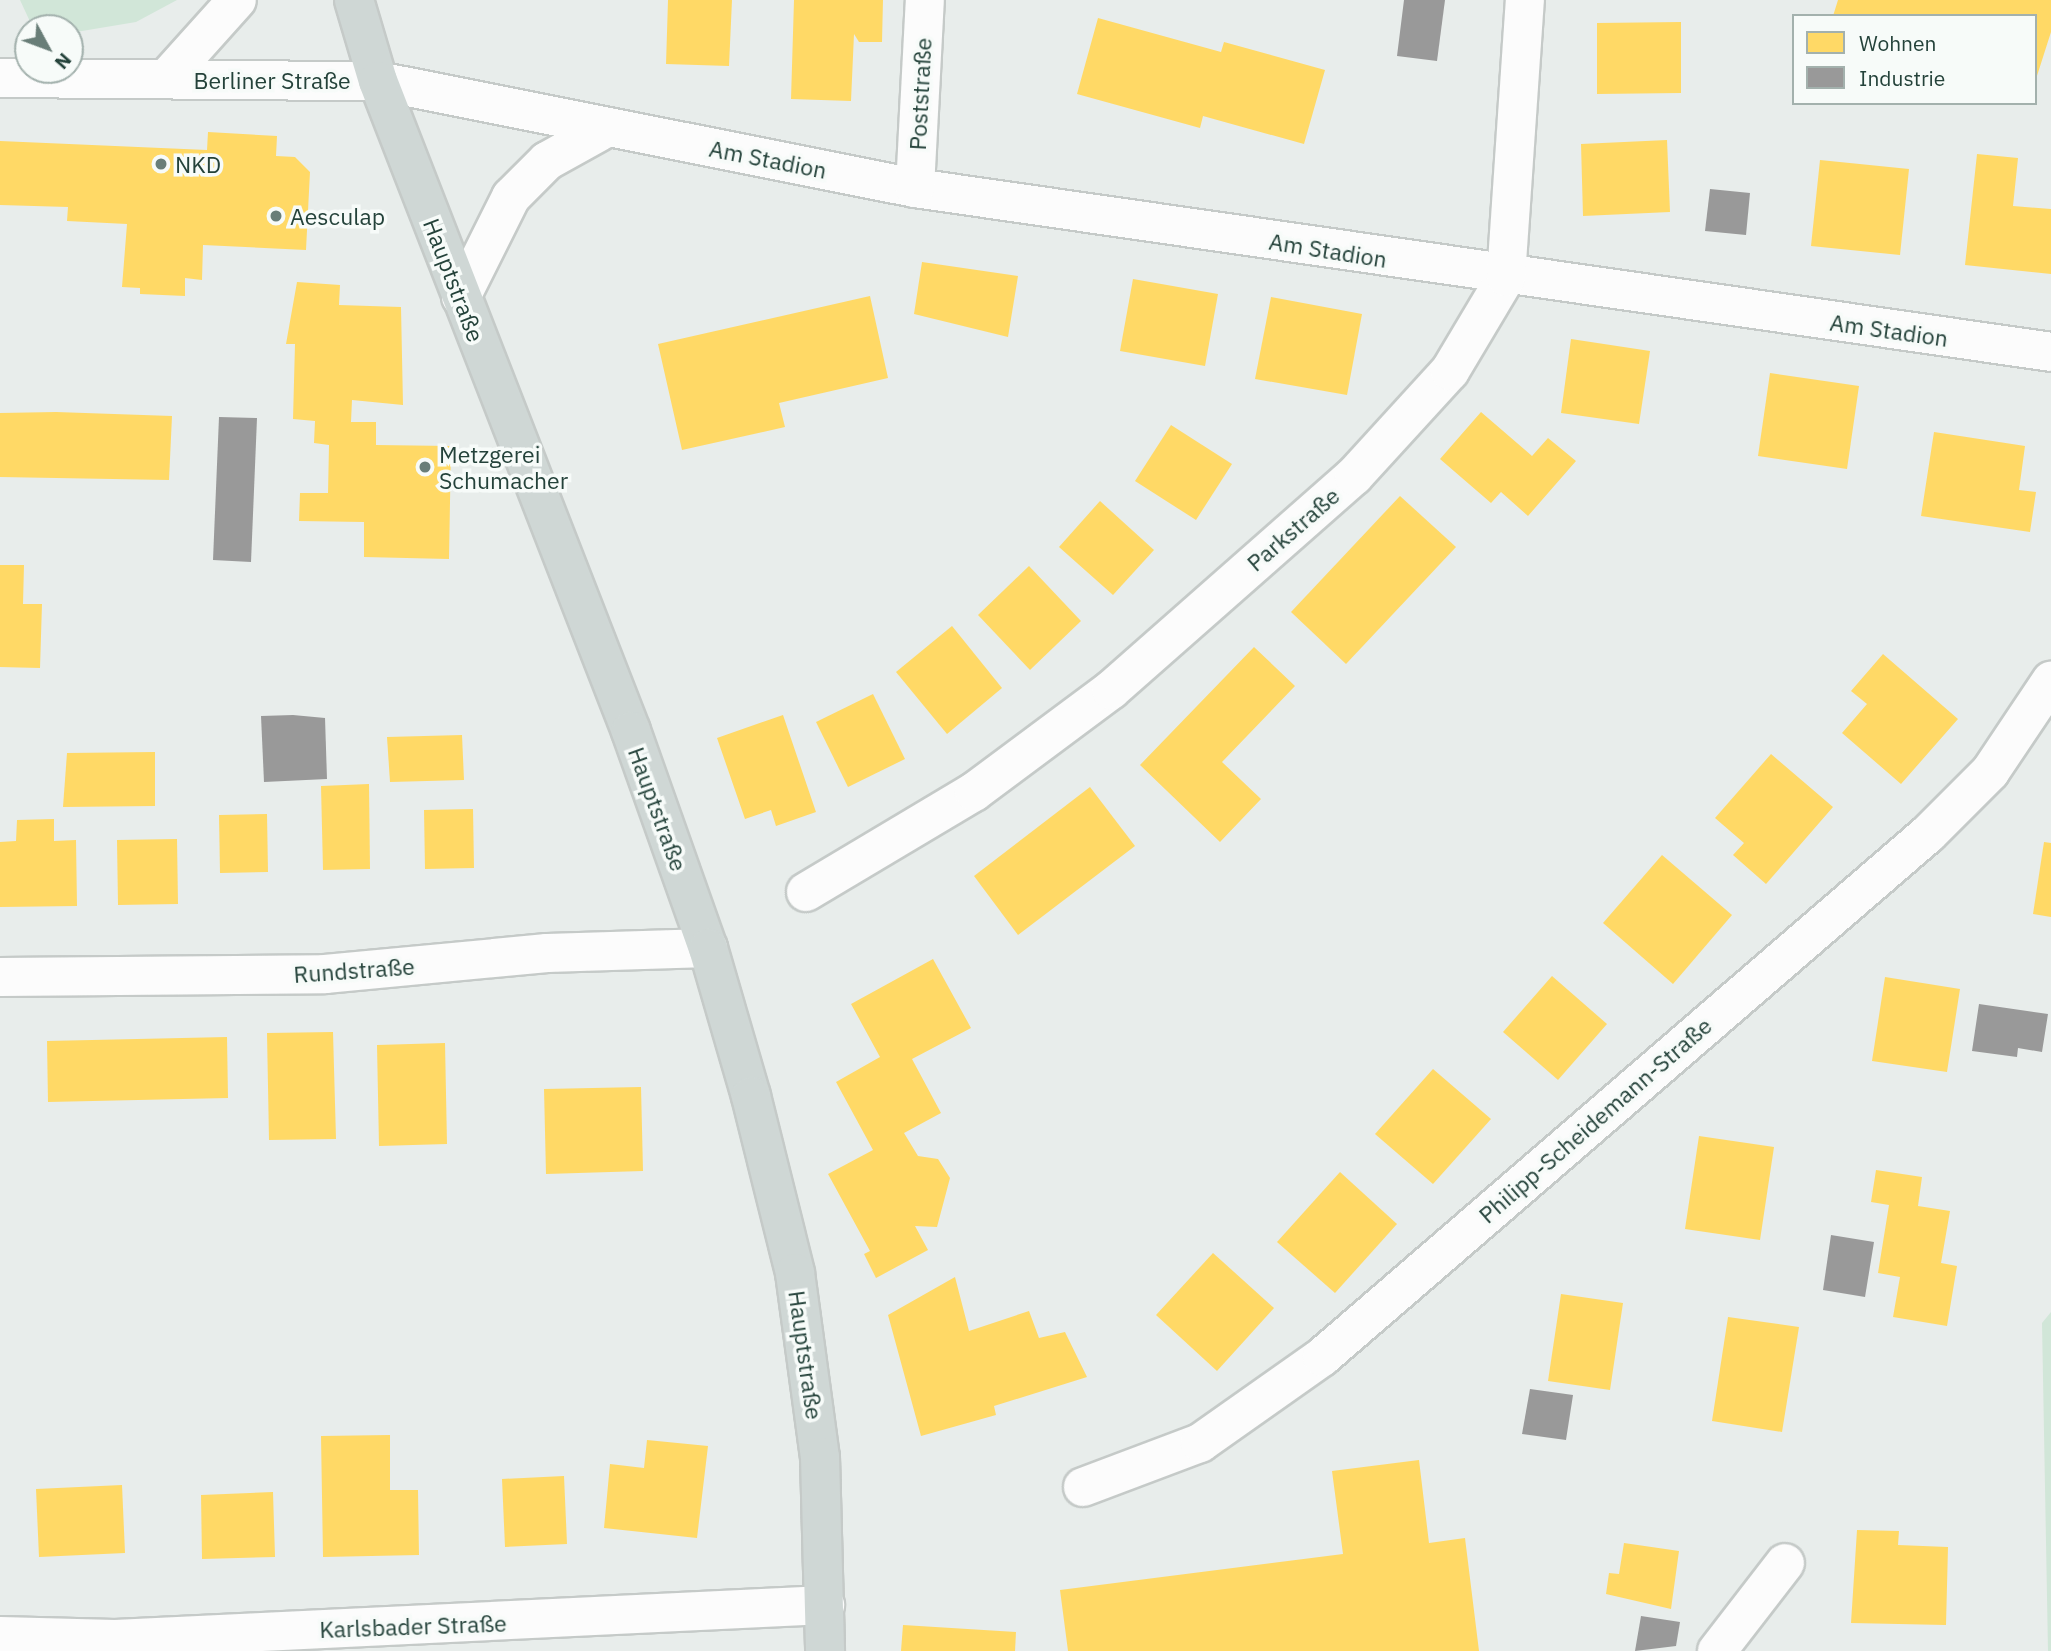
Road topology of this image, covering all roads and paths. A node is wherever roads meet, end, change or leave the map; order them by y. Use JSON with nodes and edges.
{"nodes":[{"id":1,"x":237,"y":0,"type":"edge"},
{"id":2,"x":354,"y":0,"type":"edge"},
{"id":3,"x":926,"y":0,"type":"edge"},
{"id":4,"x":1525,"y":0,"type":"edge"},
{"id":5,"x":0,"y":78,"type":"edge"},
{"id":6,"x":166,"y":79,"type":"junction"},
{"id":7,"x":378,"y":81,"type":"junction"},
{"id":8,"x":608,"y":127,"type":"junction"},
{"id":9,"x":915,"y":188,"type":"junction"},
{"id":10,"x":1506,"y":277,"type":"junction"},
{"id":11,"x":461,"y":297,"type":"junction"},
{"id":12,"x":2051,"y":352,"type":"edge"},
{"id":13,"x":2051,"y":681,"type":"edge"},
{"id":14,"x":806,"y":892,"type":"dead end"},
{"id":15,"x":708,"y":948,"type":"junction"},
{"id":16,"x":0,"y":977,"type":"edge"},
{"id":17,"x":1083,"y":1487,"type":"dead end"},
{"id":18,"x":1784,"y":1563,"type":"dead end"},
{"id":19,"x":825,"y":1605,"type":"junction"},
{"id":20,"x":0,"y":1636,"type":"edge"},
{"id":21,"x":825,"y":1651,"type":"edge"},
{"id":22,"x":1717,"y":1651,"type":"edge"}],
"edges":[{"from":1,"to":6,"type":"street","name":"Berliner Straße"},
{"from":2,"to":7,"type":"main road","name":"Hauptstraße"},
{"from":3,"to":9,"type":"street","name":"Poststraße"},
{"from":4,"to":10,"type":"street","name":"Parkstraße"},
{"from":5,"to":6,"type":"street","name":"Berliner Straße"},
{"from":6,"to":7,"type":"street","name":"Berliner Straße"},
{"from":7,"to":8,"type":"street","name":"Am Stadion"},
{"from":7,"to":11,"type":"main road","name":"Hauptstraße"},
{"from":8,"to":9,"type":"street","name":"Am Stadion"},
{"from":8,"to":11,"type":"street"},
{"from":9,"to":10,"type":"street","name":"Am Stadion"},
{"from":10,"to":12,"type":"street","name":"Am Stadion"},
{"from":10,"to":14,"type":"street","name":"Parkstraße"},
{"from":11,"to":15,"type":"main road","name":"Hauptstraße"},
{"from":13,"to":17,"type":"street","name":"Philipp-Scheidemann-Straße"},
{"from":15,"to":16,"type":"street","name":"Rundstraße"},
{"from":15,"to":19,"type":"main road","name":"Hauptstraße"},
{"from":18,"to":22,"type":"street"},
{"from":19,"to":20,"type":"street","name":"Karlsbader Straße"},
{"from":19,"to":21,"type":"main road","name":"Hauptstraße"}]}
